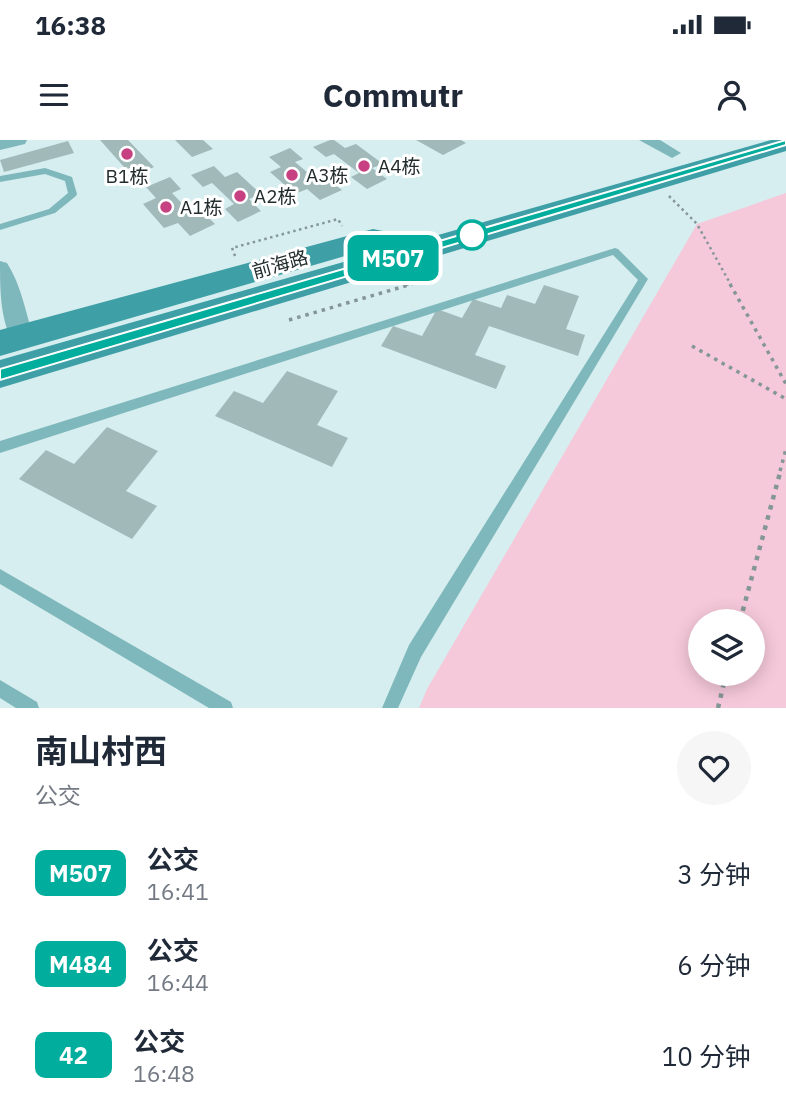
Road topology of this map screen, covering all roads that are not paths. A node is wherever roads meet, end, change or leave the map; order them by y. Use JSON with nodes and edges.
{"nodes":[{"id":1,"x":19,"y":140,"type":"edge"},
{"id":2,"x":647,"y":140,"type":"edge"},
{"id":3,"x":721,"y":140,"type":"edge"},
{"id":4,"x":786,"y":143,"type":"edge"},
{"id":5,"x":0,"y":145,"type":"edge"},
{"id":6,"x":672,"y":153,"type":"junction"},
{"id":7,"x":0,"y":179,"type":"edge"},
{"id":8,"x":0,"y":227,"type":"edge"},
{"id":9,"x":0,"y":268,"type":"edge"},
{"id":10,"x":10,"y":340,"type":"edge"},
{"id":11,"x":0,"y":374,"type":"edge"},
{"id":12,"x":0,"y":447,"type":"edge"},
{"id":13,"x":0,"y":576,"type":"edge"},
{"id":14,"x":0,"y":688,"type":"edge"},
{"id":15,"x":31,"y":708,"type":"edge"},
{"id":16,"x":225,"y":708,"type":"edge"},
{"id":17,"x":390,"y":708,"type":"edge"}],
"edges":[{"from":1,"to":5,"type":"street"},
{"from":2,"to":6,"type":"street"},
{"from":3,"to":6,"type":"main road","name":"前海路"},
{"from":4,"to":11,"type":"main road","name":"前海路"},
{"from":6,"to":10,"type":"main road","name":"前海路"},
{"from":7,"to":8,"type":"lane"},
{"from":9,"to":10,"type":"street"},
{"from":12,"to":17,"type":"lane"},
{"from":13,"to":16,"type":"lane"},
{"from":14,"to":15,"type":"lane"}]}
